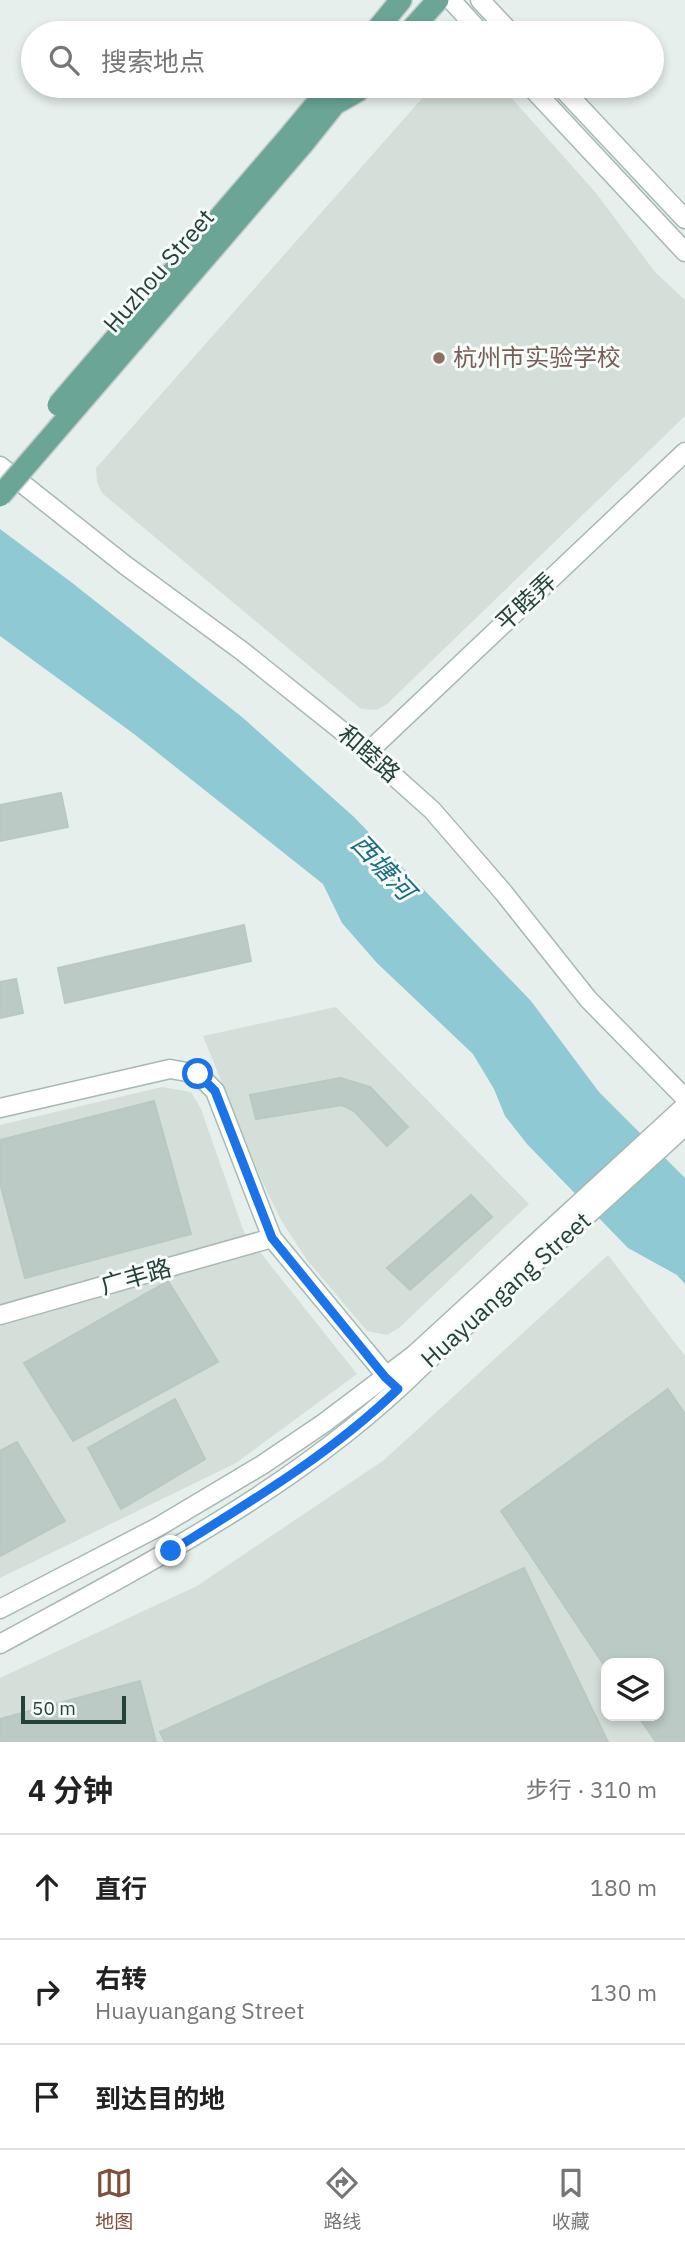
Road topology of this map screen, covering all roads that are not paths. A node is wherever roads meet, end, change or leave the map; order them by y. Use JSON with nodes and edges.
{"nodes":[{"id":1,"x":401,"y":0,"type":"edge"},
{"id":2,"x":438,"y":0,"type":"edge"},
{"id":3,"x":451,"y":0,"type":"edge"},
{"id":4,"x":480,"y":0,"type":"edge"},
{"id":5,"x":384,"y":21,"type":"edge"},
{"id":6,"x":419,"y":21,"type":"edge"},
{"id":7,"x":470,"y":21,"type":"edge"},
{"id":8,"x":500,"y":21,"type":"edge"},
{"id":9,"x":324,"y":98,"type":"edge"},
{"id":10,"x":346,"y":98,"type":"edge"},
{"id":11,"x":541,"y":98,"type":"edge"},
{"id":12,"x":571,"y":98,"type":"edge"},
{"id":13,"x":298,"y":139,"type":"junction"},
{"id":14,"x":685,"y":219,"type":"edge"},
{"id":15,"x":685,"y":252,"type":"edge"},
{"id":16,"x":685,"y":452,"type":"edge"},
{"id":17,"x":0,"y":466,"type":"edge"},
{"id":18,"x":0,"y":474,"type":"edge"},
{"id":19,"x":0,"y":496,"type":"edge"},
{"id":20,"x":368,"y":752,"type":"junction"},
{"id":21,"x":684,"y":1095,"type":"edge"},
{"id":22,"x":0,"y":1108,"type":"edge"},
{"id":23,"x":685,"y":1126,"type":"edge"},
{"id":24,"x":272,"y":1238,"type":"junction"},
{"id":25,"x":0,"y":1315,"type":"edge"},
{"id":26,"x":419,"y":1360,"type":"junction"},
{"id":27,"x":385,"y":1377,"type":"junction"},
{"id":28,"x":398,"y":1389,"type":"junction"},
{"id":29,"x":0,"y":1609,"type":"edge"},
{"id":30,"x":0,"y":1644,"type":"edge"}],
"edges":[{"from":1,"to":5,"type":"main road"},
{"from":2,"to":6,"type":"main road"},
{"from":3,"to":7,"type":"street"},
{"from":4,"to":8,"type":"street"},
{"from":9,"to":13,"type":"main road","name":"Huzhou Street"},
{"from":10,"to":13,"type":"main road","name":"Huzhou Street"},
{"from":11,"to":15,"type":"street"},
{"from":12,"to":14,"type":"street"},
{"from":13,"to":18,"type":"main road","name":"Huzhou Street","bridge":true},
{"from":13,"to":19,"type":"main road","name":"Huzhou Street","bridge":true},
{"from":16,"to":20,"type":"street","name":"平睦弄"},
{"from":17,"to":20,"type":"street","name":"和睦路"},
{"from":20,"to":21,"type":"street","name":"和睦路"},
{"from":21,"to":26,"type":"street","name":"Huayuangang Street"},
{"from":22,"to":24,"type":"street"},
{"from":23,"to":26,"type":"street","name":"Huayuangang Street"},
{"from":24,"to":25,"type":"street","name":"广丰路"},
{"from":24,"to":27,"type":"street"},
{"from":26,"to":27,"type":"street","name":"Huayuangang Street"},
{"from":26,"to":28,"type":"street","name":"Huayuangang Street"},
{"from":27,"to":28,"type":"street"},
{"from":27,"to":29,"type":"street","name":"Huayuangang Street"},
{"from":28,"to":30,"type":"street","name":"Huayuangang Street"}]}
